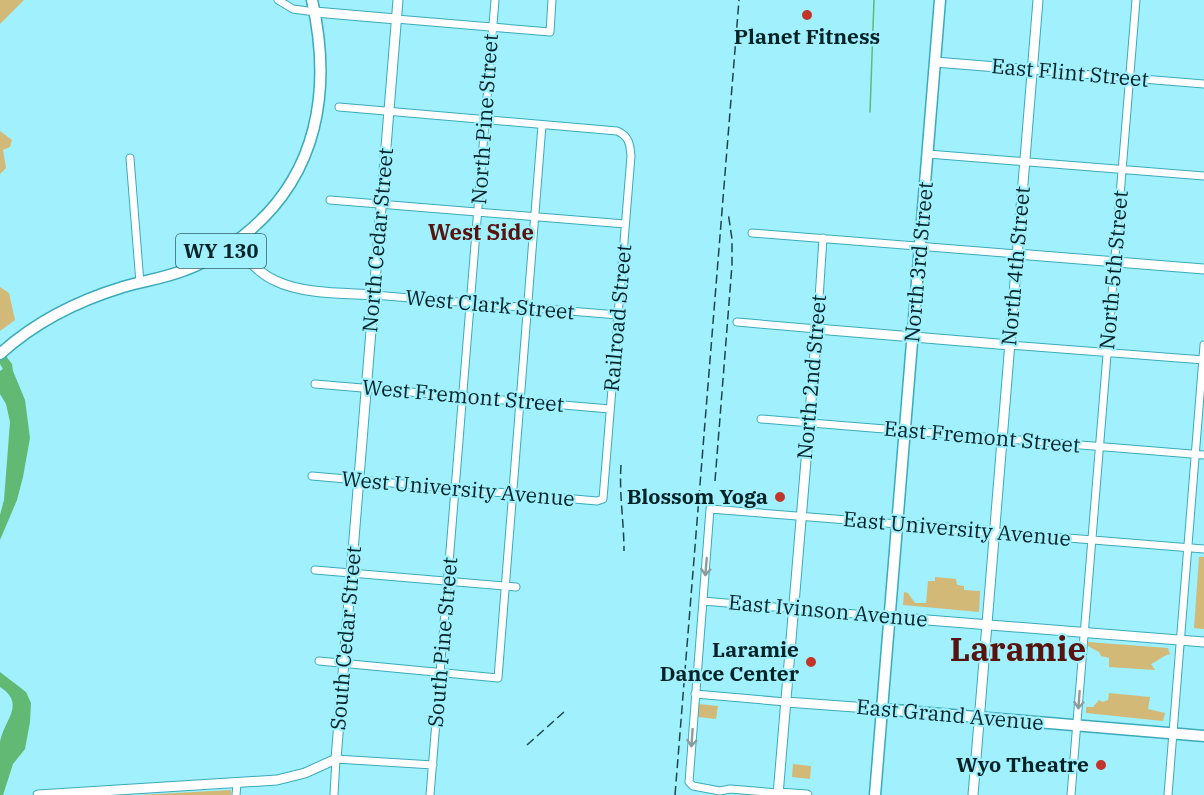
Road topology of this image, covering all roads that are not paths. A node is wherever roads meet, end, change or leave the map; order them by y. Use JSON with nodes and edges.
{"nodes":[{"id":1,"x":279,"y":0,"type":"edge"},
{"id":2,"x":312,"y":0,"type":"edge"},
{"id":3,"x":398,"y":0,"type":"edge"},
{"id":4,"x":495,"y":0,"type":"edge"},
{"id":5,"x":552,"y":0,"type":"edge"},
{"id":6,"x":940,"y":0,"type":"edge"},
{"id":7,"x":1038,"y":0,"type":"edge"},
{"id":8,"x":1136,"y":0,"type":"edge"},
{"id":9,"x":315,"y":12,"type":"junction"},
{"id":10,"x":396,"y":19,"type":"junction"},
{"id":11,"x":492,"y":27,"type":"junction"},
{"id":12,"x":935,"y":62,"type":"junction"},
{"id":13,"x":1032,"y":70,"type":"junction"},
{"id":14,"x":1129,"y":78,"type":"junction"},
{"id":15,"x":1204,"y":84,"type":"edge"},
{"id":16,"x":339,"y":107,"type":"dead end"},
{"id":17,"x":389,"y":111,"type":"junction"},
{"id":18,"x":486,"y":120,"type":"junction"},
{"id":19,"x":542,"y":125,"type":"junction"},
{"id":20,"x":928,"y":154,"type":"junction"},
{"id":21,"x":130,"y":158,"type":"dead end"},
{"id":22,"x":1025,"y":162,"type":"junction"},
{"id":23,"x":1122,"y":170,"type":"junction"},
{"id":24,"x":1204,"y":176,"type":"edge"},
{"id":25,"x":330,"y":200,"type":"dead end"},
{"id":26,"x":381,"y":204,"type":"junction"},
{"id":27,"x":478,"y":212,"type":"junction"},
{"id":28,"x":535,"y":217,"type":"junction"},
{"id":29,"x":625,"y":224,"type":"junction"},
{"id":30,"x":752,"y":233,"type":"dead end"},
{"id":31,"x":823,"y":238,"type":"junction"},
{"id":32,"x":234,"y":243,"type":"junction"},
{"id":33,"x":920,"y":246,"type":"junction"},
{"id":34,"x":1017,"y":254,"type":"junction"},
{"id":35,"x":1114,"y":262,"type":"junction"},
{"id":36,"x":1204,"y":269,"type":"edge"},
{"id":37,"x":140,"y":283,"type":"junction"},
{"id":38,"x":374,"y":295,"type":"junction"},
{"id":39,"x":471,"y":303,"type":"junction"},
{"id":40,"x":527,"y":308,"type":"junction"},
{"id":41,"x":618,"y":315,"type":"junction"},
{"id":42,"x":737,"y":322,"type":"dead end"},
{"id":43,"x":817,"y":329,"type":"junction"},
{"id":44,"x":913,"y":337,"type":"junction"},
{"id":45,"x":1010,"y":345,"type":"junction"},
{"id":46,"x":1204,"y":345,"type":"edge"},
{"id":47,"x":4,"y":351,"type":"edge"},
{"id":48,"x":1107,"y":352,"type":"junction"},
{"id":49,"x":1203,"y":360,"type":"edge"},
{"id":50,"x":315,"y":384,"type":"dead end"},
{"id":51,"x":366,"y":388,"type":"junction"},
{"id":52,"x":464,"y":396,"type":"junction"},
{"id":53,"x":519,"y":401,"type":"junction"},
{"id":54,"x":610,"y":409,"type":"junction"},
{"id":55,"x":761,"y":419,"type":"dead end"},
{"id":56,"x":809,"y":423,"type":"junction"},
{"id":57,"x":905,"y":431,"type":"junction"},
{"id":58,"x":1002,"y":439,"type":"junction"},
{"id":59,"x":1100,"y":447,"type":"junction"},
{"id":60,"x":1195,"y":454,"type":"junction"},
{"id":61,"x":1204,"y":455,"type":"edge"},
{"id":62,"x":312,"y":476,"type":"dead end"},
{"id":63,"x":359,"y":480,"type":"junction"},
{"id":64,"x":455,"y":489,"type":"junction"},
{"id":65,"x":512,"y":493,"type":"junction"},
{"id":66,"x":603,"y":500,"type":"joint"},
{"id":67,"x":801,"y":516,"type":"junction"},
{"id":68,"x":898,"y":524,"type":"junction"},
{"id":69,"x":995,"y":532,"type":"junction"},
{"id":70,"x":1092,"y":540,"type":"junction"},
{"id":71,"x":1188,"y":547,"type":"junction"},
{"id":72,"x":1204,"y":549,"type":"edge"},
{"id":73,"x":315,"y":570,"type":"dead end"},
{"id":74,"x":351,"y":573,"type":"junction"},
{"id":75,"x":447,"y":581,"type":"junction"},
{"id":76,"x":505,"y":586,"type":"junction"},
{"id":77,"x":516,"y":587,"type":"dead end"},
{"id":78,"x":703,"y":601,"type":"junction"},
{"id":79,"x":794,"y":609,"type":"junction"},
{"id":80,"x":890,"y":616,"type":"junction"},
{"id":81,"x":987,"y":624,"type":"junction"},
{"id":82,"x":1084,"y":632,"type":"junction"},
{"id":83,"x":1180,"y":640,"type":"junction"},
{"id":84,"x":1204,"y":642,"type":"edge"},
{"id":85,"x":319,"y":661,"type":"dead end"},
{"id":86,"x":344,"y":664,"type":"junction"},
{"id":87,"x":441,"y":672,"type":"junction"},
{"id":88,"x":695,"y":694,"type":"junction"},
{"id":89,"x":786,"y":702,"type":"junction"},
{"id":90,"x":882,"y":709,"type":"junction"},
{"id":91,"x":980,"y":717,"type":"junction"},
{"id":92,"x":1077,"y":726,"type":"junction"},
{"id":93,"x":1173,"y":734,"type":"junction"},
{"id":94,"x":1204,"y":736,"type":"edge"},
{"id":95,"x":336,"y":759,"type":"junction"},
{"id":96,"x":433,"y":765,"type":"junction"},
{"id":97,"x":237,"y":784,"type":"junction"},
{"id":98,"x":725,"y":793,"type":"edge"},
{"id":99,"x":778,"y":794,"type":"edge"},
{"id":100,"x":38,"y":795,"type":"edge"},
{"id":101,"x":236,"y":795,"type":"edge"},
{"id":102,"x":334,"y":795,"type":"edge"},
{"id":103,"x":430,"y":795,"type":"edge"},
{"id":104,"x":807,"y":795,"type":"edge"},
{"id":105,"x":875,"y":795,"type":"edge"},
{"id":106,"x":974,"y":795,"type":"edge"},
{"id":107,"x":1071,"y":795,"type":"edge"},
{"id":108,"x":1168,"y":795,"type":"edge"}],
"edges":[{"from":1,"to":9,"type":"street"},
{"from":2,"to":9,"type":"main road","number":"WY 130"},
{"from":3,"to":10,"type":"street","name":"North Cedar Street"},
{"from":4,"to":11,"type":"street","name":"North Pine Street"},
{"from":5,"to":11,"type":"street"},
{"from":6,"to":12,"type":"main road","name":"North 3rd Street"},
{"from":7,"to":13,"type":"street","name":"North 4th Street"},
{"from":8,"to":14,"type":"street","name":"North 5th Street"},
{"from":9,"to":10,"type":"street"},
{"from":9,"to":32,"type":"main road","number":"WY 130"},
{"from":10,"to":11,"type":"street"},
{"from":10,"to":17,"type":"street","name":"North Cedar Street"},
{"from":11,"to":18,"type":"street","name":"North Pine Street"},
{"from":12,"to":13,"type":"street","name":"East Flint Street"},
{"from":12,"to":20,"type":"main road","name":"North 3rd Street"},
{"from":13,"to":14,"type":"street","name":"East Flint Street"},
{"from":13,"to":22,"type":"street","name":"North 4th Street"},
{"from":14,"to":15,"type":"street","name":"East Flint Street"},
{"from":14,"to":23,"type":"street","name":"North 5th Street"},
{"from":16,"to":17,"type":"street"},
{"from":17,"to":18,"type":"street"},
{"from":17,"to":26,"type":"street","name":"North Cedar Street"},
{"from":18,"to":19,"type":"street"},
{"from":18,"to":27,"type":"street","name":"North Pine Street"},
{"from":19,"to":28,"type":"street"},
{"from":19,"to":29,"type":"street","name":"Railroad Street"},
{"from":20,"to":22,"type":"street"},
{"from":20,"to":33,"type":"main road","name":"North 3rd Street"},
{"from":21,"to":37,"type":"street"},
{"from":22,"to":23,"type":"street"},
{"from":22,"to":34,"type":"street","name":"North 4th Street"},
{"from":23,"to":24,"type":"street"},
{"from":23,"to":35,"type":"street","name":"North 5th Street"},
{"from":25,"to":26,"type":"street"},
{"from":26,"to":27,"type":"street"},
{"from":26,"to":38,"type":"street","name":"North Cedar Street"},
{"from":27,"to":28,"type":"street"},
{"from":27,"to":39,"type":"street","name":"North Pine Street"},
{"from":28,"to":29,"type":"street"},
{"from":28,"to":40,"type":"street"},
{"from":29,"to":41,"type":"street","name":"Railroad Street"},
{"from":30,"to":31,"type":"street"},
{"from":31,"to":33,"type":"street"},
{"from":31,"to":43,"type":"street","name":"North 2nd Street"},
{"from":32,"to":37,"type":"main road","number":"WY 130"},
{"from":32,"to":38,"type":"street","name":"West Clark Street"},
{"from":33,"to":34,"type":"street"},
{"from":33,"to":44,"type":"main road","name":"North 3rd Street"},
{"from":34,"to":35,"type":"street"},
{"from":34,"to":45,"type":"street","name":"North 4th Street"},
{"from":35,"to":36,"type":"street"},
{"from":35,"to":48,"type":"street","name":"North 5th Street"},
{"from":37,"to":47,"type":"main road","number":"WY 130"},
{"from":38,"to":39,"type":"street","name":"West Clark Street"},
{"from":38,"to":51,"type":"street","name":"North Cedar Street"},
{"from":39,"to":40,"type":"street","name":"West Clark Street"},
{"from":39,"to":52,"type":"street","name":"North Pine Street"},
{"from":40,"to":41,"type":"street","name":"West Clark Street"},
{"from":40,"to":53,"type":"street"},
{"from":41,"to":54,"type":"street","name":"Railroad Street"},
{"from":42,"to":43,"type":"street"},
{"from":43,"to":44,"type":"street"},
{"from":43,"to":56,"type":"street","name":"North 2nd Street"},
{"from":44,"to":45,"type":"street"},
{"from":44,"to":57,"type":"main road","name":"North 3rd Street"},
{"from":45,"to":48,"type":"street"},
{"from":45,"to":58,"type":"street","name":"North 4th Street"},
{"from":46,"to":49,"type":"street"},
{"from":48,"to":49,"type":"street"},
{"from":48,"to":59,"type":"street","name":"North 5th Street"},
{"from":49,"to":60,"type":"street"},
{"from":50,"to":51,"type":"street","name":"West Fremont Street"},
{"from":51,"to":52,"type":"street","name":"West Fremont Street"},
{"from":51,"to":63,"type":"street","name":"North Cedar Street"},
{"from":52,"to":53,"type":"street","name":"West Fremont Street"},
{"from":52,"to":64,"type":"street","name":"North Pine Street"},
{"from":53,"to":54,"type":"street","name":"West Fremont Street"},
{"from":53,"to":65,"type":"street"},
{"from":54,"to":66,"type":"street","name":"Railroad Street"},
{"from":55,"to":56,"type":"street","name":"East Fremont Street"},
{"from":56,"to":57,"type":"street","name":"East Fremont Street"},
{"from":56,"to":67,"type":"street","name":"North 2nd Street"},
{"from":57,"to":58,"type":"street","name":"East Fremont Street"},
{"from":57,"to":68,"type":"main road","name":"North 3rd Street"},
{"from":58,"to":59,"type":"street","name":"East Fremont Street"},
{"from":58,"to":69,"type":"street","name":"North 4th Street"},
{"from":59,"to":60,"type":"street","name":"East Fremont Street"},
{"from":59,"to":70,"type":"street","name":"North 5th Street"},
{"from":60,"to":61,"type":"street","name":"East Fremont Street"},
{"from":60,"to":71,"type":"street"},
{"from":62,"to":63,"type":"street","name":"West University Avenue"},
{"from":63,"to":64,"type":"street","name":"West University Avenue"},
{"from":63,"to":74,"type":"street","name":"South Cedar Street"},
{"from":64,"to":65,"type":"street","name":"West University Avenue"},
{"from":64,"to":75,"type":"street","name":"South Pine Street"},
{"from":65,"to":66,"type":"street","name":"West University Avenue"},
{"from":65,"to":76,"type":"street"},
{"from":67,"to":68,"type":"street","name":"East University Avenue"},
{"from":67,"to":78,"type":"street","name":"East University Avenue","one_way":true},
{"from":67,"to":79,"type":"street","name":"North 2nd Street"},
{"from":68,"to":69,"type":"street","name":"East University Avenue"},
{"from":68,"to":80,"type":"main road","name":"North 3rd Street"},
{"from":69,"to":70,"type":"street","name":"East University Avenue"},
{"from":69,"to":81,"type":"street","name":"North 4th Street"},
{"from":70,"to":71,"type":"street","name":"East University Avenue"},
{"from":70,"to":82,"type":"street","name":"North 5th Street"},
{"from":71,"to":72,"type":"street","name":"East University Avenue"},
{"from":71,"to":83,"type":"street"},
{"from":73,"to":74,"type":"street"},
{"from":74,"to":75,"type":"street"},
{"from":74,"to":86,"type":"street","name":"South Cedar Street"},
{"from":75,"to":76,"type":"street"},
{"from":75,"to":87,"type":"street","name":"South Pine Street"},
{"from":76,"to":77,"type":"street"},
{"from":76,"to":87,"type":"street"},
{"from":78,"to":79,"type":"street","name":"East Ivinson Avenue"},
{"from":78,"to":88,"type":"street"},
{"from":79,"to":80,"type":"street","name":"East Ivinson Avenue"},
{"from":79,"to":89,"type":"street","name":"North 2nd Street"},
{"from":80,"to":81,"type":"street","name":"East Ivinson Avenue"},
{"from":80,"to":90,"type":"main road","name":"North 3rd Street"},
{"from":81,"to":82,"type":"street","name":"East Ivinson Avenue"},
{"from":81,"to":91,"type":"street","name":"North 4th Street"},
{"from":82,"to":83,"type":"street","name":"East Ivinson Avenue"},
{"from":82,"to":92,"type":"street","name":"North 5th Street","one_way":true},
{"from":83,"to":84,"type":"street","name":"East Ivinson Avenue"},
{"from":83,"to":93,"type":"street"},
{"from":85,"to":86,"type":"street"},
{"from":86,"to":87,"type":"street"},
{"from":86,"to":95,"type":"street","name":"South Cedar Street"},
{"from":87,"to":96,"type":"street","name":"South Pine Street"},
{"from":88,"to":89,"type":"street","name":"East Grand Avenue"},
{"from":88,"to":98,"type":"street","one_way":true},
{"from":89,"to":90,"type":"street","name":"East Grand Avenue"},
{"from":89,"to":99,"type":"street","name":"North 2nd Street"},
{"from":90,"to":91,"type":"main road","name":"East Grand Avenue"},
{"from":90,"to":105,"type":"main road","name":"North 3rd Street"},
{"from":91,"to":92,"type":"main road","name":"East Grand Avenue"},
{"from":91,"to":106,"type":"street","name":"North 4th Street"},
{"from":92,"to":93,"type":"main road","name":"East Grand Avenue"},
{"from":92,"to":107,"type":"street","name":"North 5th Street"},
{"from":93,"to":94,"type":"main road","name":"East Grand Avenue"},
{"from":93,"to":108,"type":"street"},
{"from":95,"to":96,"type":"street"},
{"from":95,"to":97,"type":"street"},
{"from":95,"to":102,"type":"street","name":"South Cedar Street"},
{"from":96,"to":103,"type":"street","name":"South Pine Street"},
{"from":97,"to":100,"type":"street"},
{"from":97,"to":101,"type":"street"},
{"from":98,"to":99,"type":"street"},
{"from":99,"to":104,"type":"street"}]}
